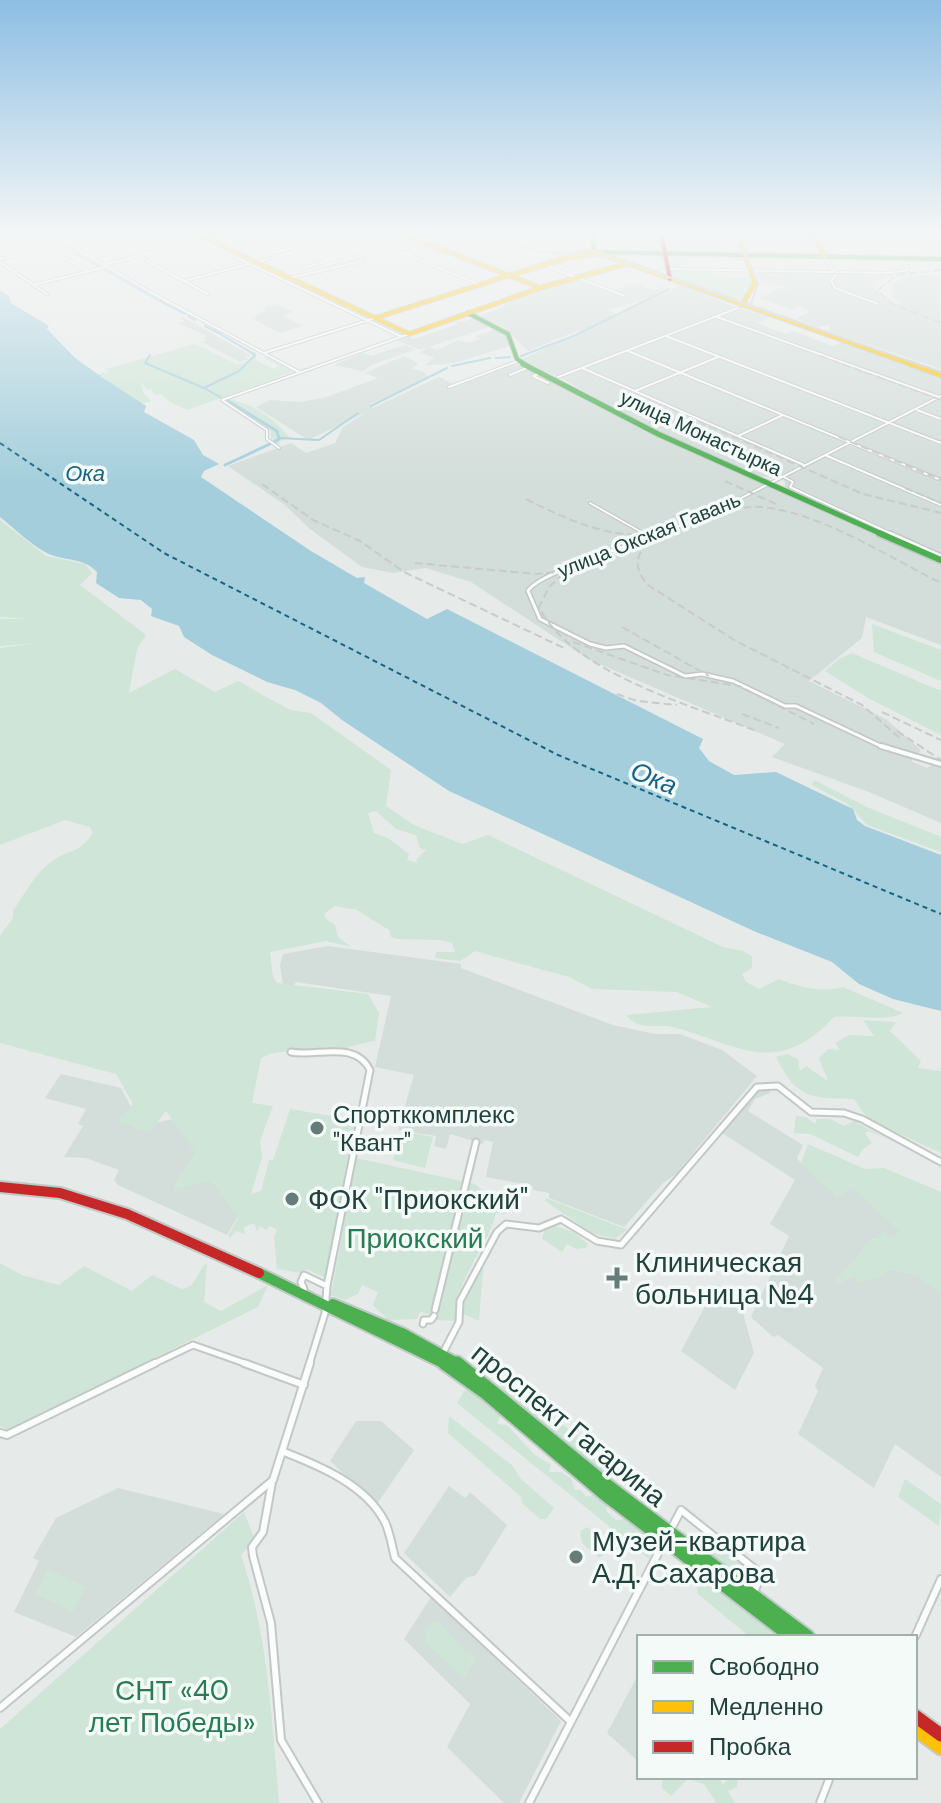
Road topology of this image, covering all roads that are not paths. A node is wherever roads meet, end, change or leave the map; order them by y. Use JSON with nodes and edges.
{"nodes":[{"id":1,"x":198,"y":317,"type":"edge"},
{"id":2,"x":368,"y":317,"type":"edge"},
{"id":3,"x":368,"y":317,"type":"edge"},
{"id":4,"x":378,"y":317,"type":"edge"},
{"id":5,"x":456,"y":317,"type":"edge"},
{"id":6,"x":477,"y":317,"type":"edge"},
{"id":7,"x":717,"y":317,"type":"joint"},
{"id":8,"x":781,"y":317,"type":"edge"},
{"id":9,"x":372,"y":319,"type":"junction"},
{"id":10,"x":405,"y":335,"type":"junction"},
{"id":11,"x":666,"y":336,"type":"junction"},
{"id":12,"x":628,"y":351,"type":"junction"},
{"id":13,"x":264,"y":353,"type":"junction"},
{"id":14,"x":719,"y":357,"type":"junction"},
{"id":15,"x":518,"y":361,"type":"junction"},
{"id":16,"x":529,"y":367,"type":"junction"},
{"id":17,"x":582,"y":368,"type":"junction"},
{"id":18,"x":299,"y":372,"type":"junction"},
{"id":19,"x":541,"y":373,"type":"junction"},
{"id":20,"x":681,"y":373,"type":"junction"},
{"id":21,"x":941,"y":374,"type":"edge"},
{"id":22,"x":510,"y":375,"type":"dead end"},
{"id":23,"x":558,"y":377,"type":"dead end"},
{"id":24,"x":548,"y":383,"type":"dead end"},
{"id":25,"x":449,"y":387,"type":"dead end"},
{"id":26,"x":635,"y":391,"type":"junction"},
{"id":27,"x":940,"y":397,"type":"edge"},
{"id":28,"x":915,"y":409,"type":"junction"},
{"id":29,"x":783,"y":415,"type":"junction"},
{"id":30,"x":941,"y":419,"type":"edge"},
{"id":31,"x":888,"y":423,"type":"junction"},
{"id":32,"x":737,"y":436,"type":"junction"},
{"id":33,"x":850,"y":443,"type":"junction"},
{"id":34,"x":941,"y":443,"type":"edge"},
{"id":35,"x":279,"y":448,"type":"dead end"},
{"id":36,"x":825,"y":455,"type":"junction"},
{"id":37,"x":806,"y":466,"type":"junction"},
{"id":38,"x":778,"y":480,"type":"junction"},
{"id":39,"x":790,"y":480,"type":"junction"},
{"id":40,"x":941,"y":480,"type":"edge"},
{"id":41,"x":590,"y":503,"type":"dead end"},
{"id":42,"x":941,"y":505,"type":"edge"},
{"id":43,"x":666,"y":531,"type":"junction"},
{"id":44,"x":643,"y":533,"type":"junction"},
{"id":45,"x":641,"y":542,"type":"junction"},
{"id":46,"x":941,"y":558,"type":"edge"},
{"id":47,"x":941,"y":764,"type":"edge"},
{"id":48,"x":291,"y":1052,"type":"dead end"},
{"id":49,"x":476,"y":1142,"type":"dead end"},
{"id":50,"x":941,"y":1162,"type":"edge"},
{"id":51,"x":0,"y":1178,"type":"edge"},
{"id":52,"x":0,"y":1187,"type":"edge"},
{"id":53,"x":13,"y":1187,"type":"junction"},
{"id":54,"x":327,"y":1286,"type":"junction"},
{"id":55,"x":305,"y":1293,"type":"junction"},
{"id":56,"x":326,"y":1302,"type":"junction"},
{"id":57,"x":423,"y":1324,"type":"dead end"},
{"id":58,"x":443,"y":1354,"type":"junction"},
{"id":59,"x":304,"y":1385,"type":"junction"},
{"id":60,"x":0,"y":1433,"type":"edge"},
{"id":61,"x":284,"y":1452,"type":"junction"},
{"id":62,"x":273,"y":1480,"type":"junction"},
{"id":63,"x":667,"y":1537,"type":"junction"},
{"id":64,"x":941,"y":1579,"type":"edge"},
{"id":65,"x":752,"y":1596,"type":"junction"},
{"id":66,"x":790,"y":1635,"type":"edge"},
{"id":67,"x":805,"y":1635,"type":"edge"},
{"id":68,"x":916,"y":1635,"type":"edge"},
{"id":69,"x":0,"y":1708,"type":"edge"},
{"id":70,"x":917,"y":1717,"type":"edge"},
{"id":71,"x":570,"y":1721,"type":"junction"},
{"id":72,"x":917,"y":1730,"type":"edge"},
{"id":73,"x":941,"y":1735,"type":"edge"},
{"id":74,"x":941,"y":1748,"type":"edge"},
{"id":75,"x":829,"y":1779,"type":"edge"},
{"id":76,"x":318,"y":1803,"type":"edge"},
{"id":77,"x":529,"y":1803,"type":"edge"},
{"id":78,"x":820,"y":1803,"type":"edge"}],
"edges":[{"from":1,"to":13,"type":"street"},
{"from":2,"to":9,"type":"street"},
{"from":3,"to":9,"type":"main road"},
{"from":4,"to":9,"type":"main road"},
{"from":5,"to":10,"type":"main road"},
{"from":6,"to":15,"type":"main road"},
{"from":7,"to":11,"type":"street"},
{"from":7,"to":27,"type":"street"},
{"from":8,"to":21,"type":"main road"},
{"from":9,"to":10,"type":"main road"},
{"from":9,"to":13,"type":"street"},
{"from":10,"to":18,"type":"street"},
{"from":11,"to":12,"type":"street"},
{"from":11,"to":14,"type":"street"},
{"from":12,"to":17,"type":"street"},
{"from":12,"to":20,"type":"street"},
{"from":13,"to":18,"type":"street"},
{"from":14,"to":20,"type":"street"},
{"from":14,"to":31,"type":"street"},
{"from":15,"to":16,"type":"main road","name":"улица Монастырка"},
{"from":15,"to":25,"type":"street"},
{"from":16,"to":19,"type":"main road","name":"улица Монастырка"},
{"from":16,"to":22,"type":"street"},
{"from":17,"to":23,"type":"street"},
{"from":17,"to":26,"type":"street"},
{"from":18,"to":35,"type":"street"},
{"from":19,"to":24,"type":"street"},
{"from":19,"to":38,"type":"main road","name":"улица Монастырка"},
{"from":20,"to":26,"type":"street"},
{"from":20,"to":29,"type":"street"},
{"from":26,"to":32,"type":"street"},
{"from":27,"to":28,"type":"street","name":"улица Окская Гавань"},
{"from":28,"to":30,"type":"street"},
{"from":28,"to":31,"type":"street","name":"улица Окская Гавань"},
{"from":29,"to":32,"type":"street"},
{"from":29,"to":33,"type":"street"},
{"from":31,"to":33,"type":"street","name":"улица Окская Гавань"},
{"from":31,"to":34,"type":"street"},
{"from":32,"to":37,"type":"street"},
{"from":33,"to":36,"type":"street","name":"улица Окская Гавань"},
{"from":33,"to":40,"type":"street"},
{"from":36,"to":37,"type":"street","name":"улица Окская Гавань"},
{"from":36,"to":42,"type":"street"},
{"from":37,"to":38,"type":"street","name":"улица Окская Гавань"},
{"from":38,"to":39,"type":"street"},
{"from":38,"to":39,"type":"street"},
{"from":38,"to":43,"type":"street","name":"улица Окская Гавань"},
{"from":38,"to":46,"type":"main road","name":"улица Монастырка"},
{"from":39,"to":46,"type":"street"},
{"from":41,"to":44,"type":"street"},
{"from":43,"to":44,"type":"street"},
{"from":43,"to":45,"type":"street","name":"улица Окская Гавань"},
{"from":44,"to":45,"type":"street"},
{"from":45,"to":47,"type":"street","name":"улица Окская Гавань"},
{"from":48,"to":54,"type":"street"},
{"from":49,"to":57,"type":"street"},
{"from":50,"to":58,"type":"street"},
{"from":51,"to":53,"type":"street"},
{"from":52,"to":53,"type":"main road","name":"проспект Гагарина"},
{"from":53,"to":55,"type":"main road","name":"проспект Гагарина"},
{"from":54,"to":55,"type":"street"},
{"from":54,"to":56,"type":"street"},
{"from":55,"to":56,"type":"main road","name":"проспект Гагарина"},
{"from":56,"to":58,"type":"main road","name":"проспект Гагарина"},
{"from":56,"to":59,"type":"street"},
{"from":56,"to":63,"type":"main road","name":"проспект Гагарина"},
{"from":58,"to":63,"type":"main road","name":"проспект Гагарина"},
{"from":59,"to":60,"type":"street"},
{"from":59,"to":61,"type":"street"},
{"from":61,"to":62,"type":"street"},
{"from":61,"to":71,"type":"street"},
{"from":62,"to":69,"type":"street"},
{"from":62,"to":76,"type":"street"},
{"from":63,"to":65,"type":"main road","name":"проспект Гагарина"},
{"from":63,"to":65,"type":"street"},
{"from":63,"to":66,"type":"main road","name":"проспект Гагарина"},
{"from":63,"to":71,"type":"street"},
{"from":64,"to":68,"type":"street"},
{"from":65,"to":67,"type":"main road","name":"проспект Гагарина"},
{"from":70,"to":73,"type":"main road"},
{"from":71,"to":77,"type":"street"},
{"from":72,"to":74,"type":"main road"},
{"from":75,"to":78,"type":"street"}]}
